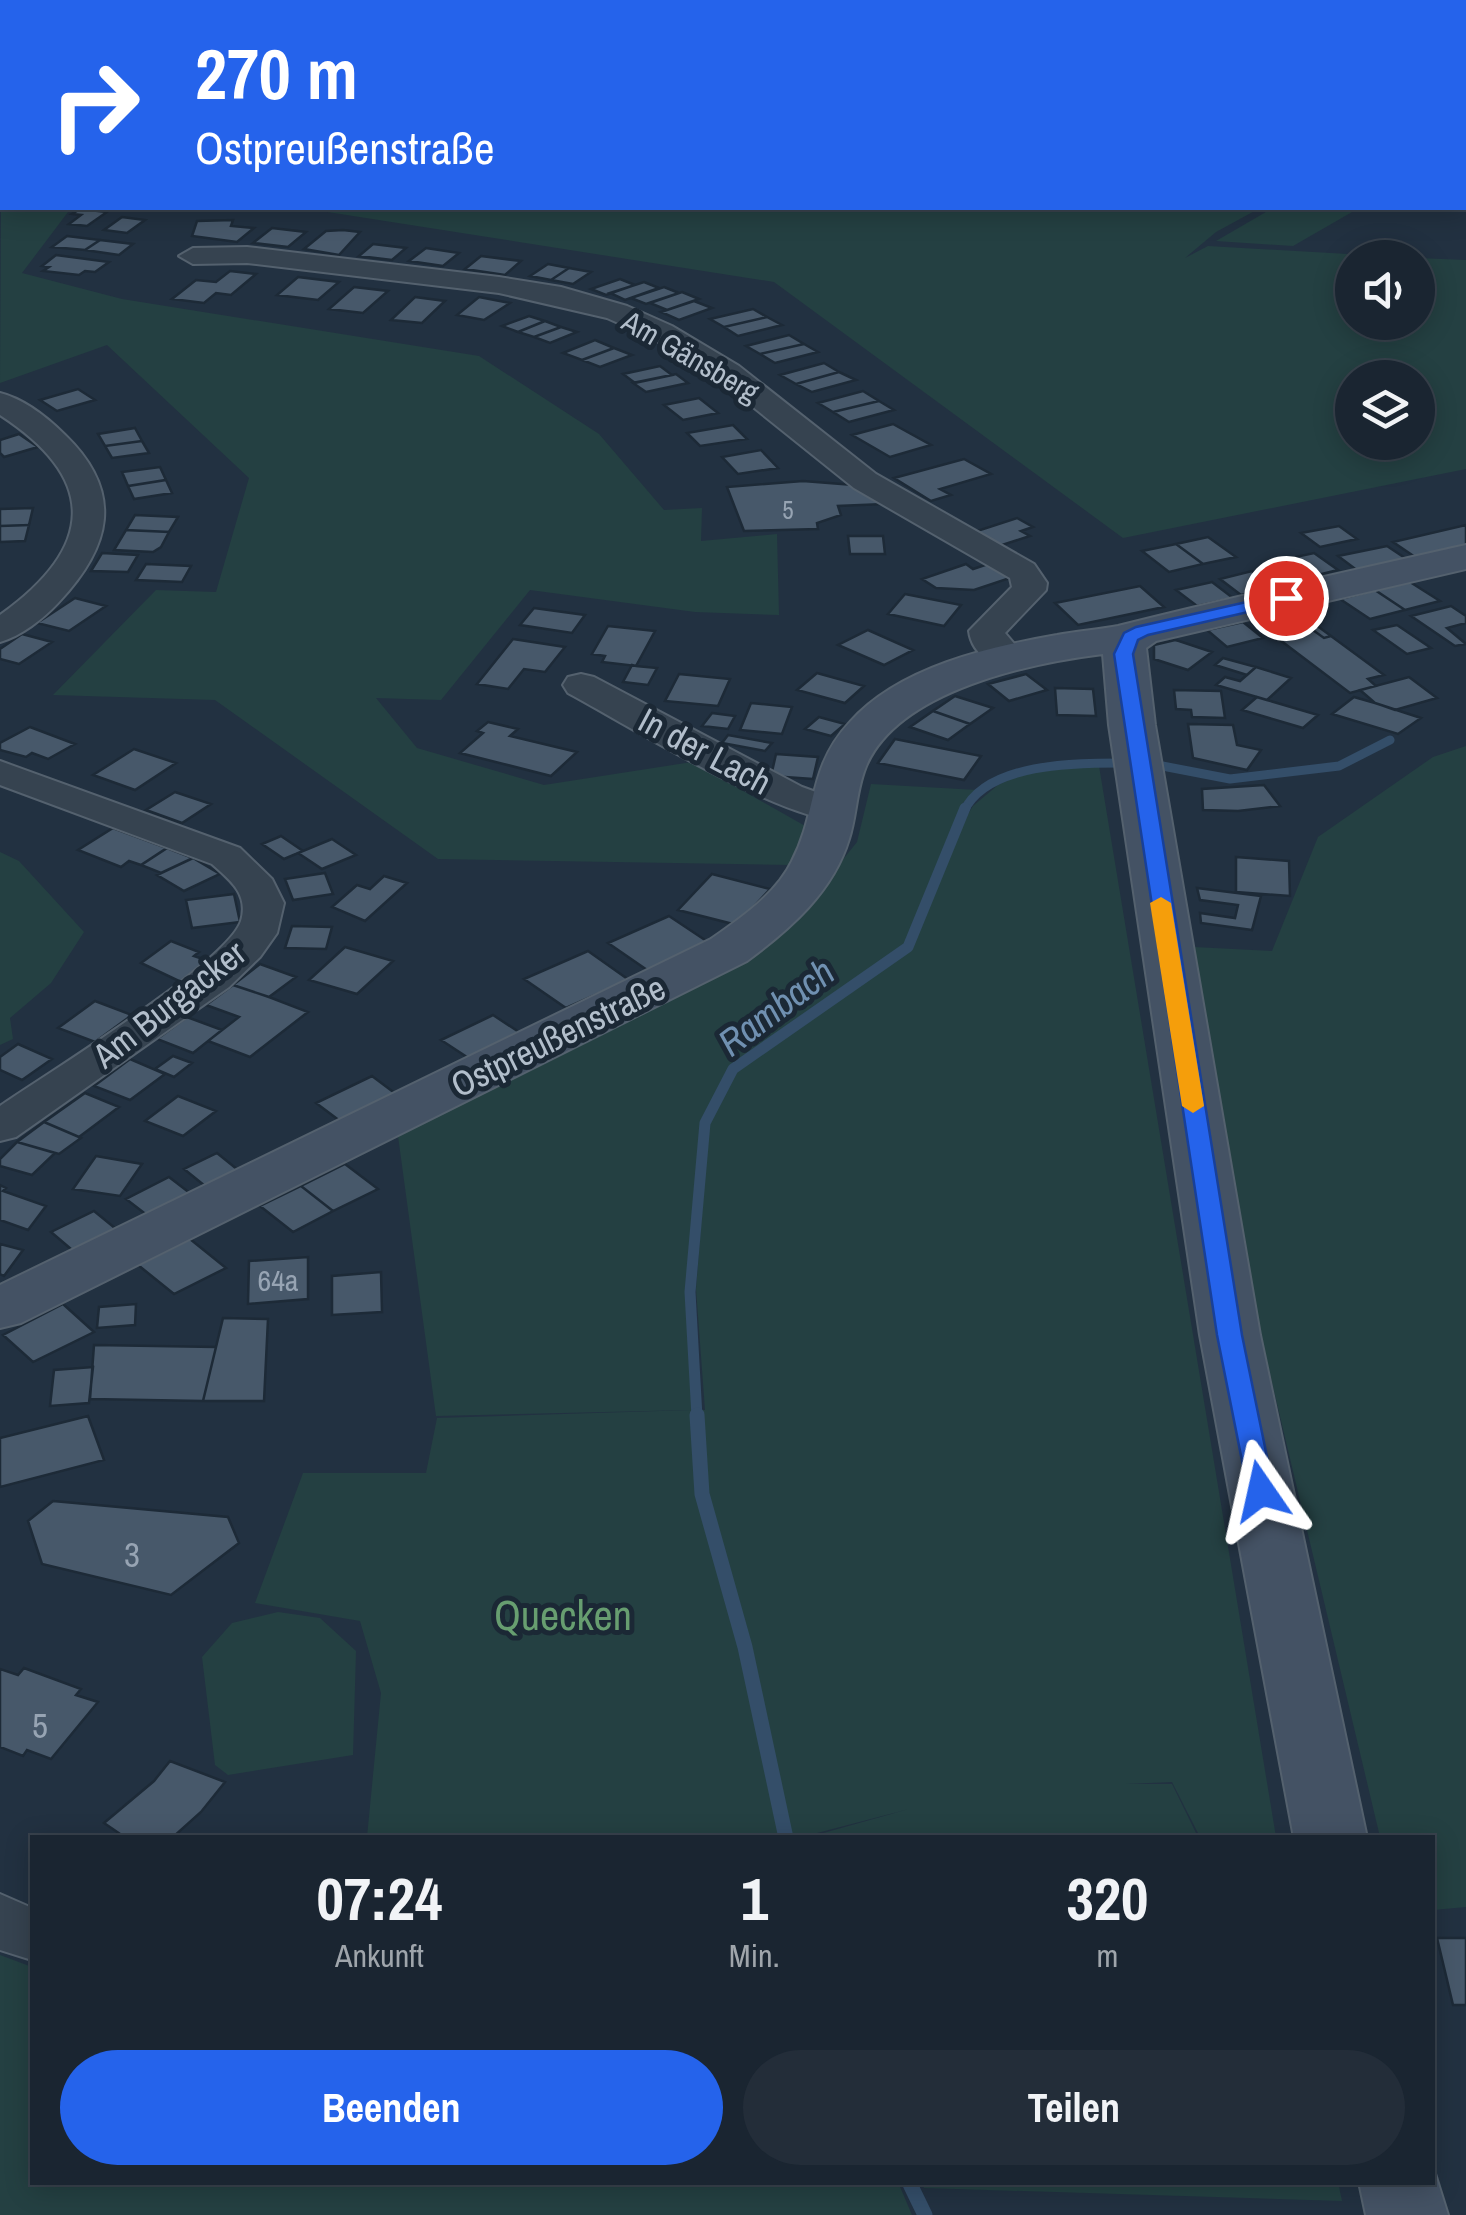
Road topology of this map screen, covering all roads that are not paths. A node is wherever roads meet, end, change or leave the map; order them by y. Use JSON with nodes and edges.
{"nodes":[{"id":1,"x":193,"y":256,"type":"dead end"},
{"id":2,"x":0,"y":402,"type":"edge"},
{"id":3,"x":1466,"y":557,"type":"edge"},
{"id":4,"x":0,"y":631,"type":"edge"},
{"id":5,"x":1127,"y":646,"type":"junction"},
{"id":6,"x":1010,"y":660,"type":"junction"},
{"id":7,"x":581,"y":685,"type":"dead end"},
{"id":8,"x":0,"y":772,"type":"edge"},
{"id":9,"x":832,"y":811,"type":"junction"},
{"id":10,"x":0,"y":1127,"type":"edge"},
{"id":11,"x":0,"y":1309,"type":"edge"},
{"id":12,"x":1330,"y":1835,"type":"edge"},
{"id":13,"x":1401,"y":2185,"type":"edge"},
{"id":14,"x":1407,"y":2215,"type":"edge"}],
"edges":[{"from":1,"to":6,"type":"street","name":"Am Gänsberg"},
{"from":2,"to":4,"type":"street"},
{"from":3,"to":5,"type":"main road","name":"Ostpreußenstraße"},
{"from":5,"to":6,"type":"main road","name":"Ostpreußenstraße"},
{"from":5,"to":12,"type":"main road"},
{"from":6,"to":9,"type":"main road","name":"Ostpreußenstraße"},
{"from":7,"to":9,"type":"street","name":"In der Lach"},
{"from":8,"to":10,"type":"street","name":"Am Burgacker"},
{"from":9,"to":11,"type":"main road","name":"Ostpreußenstraße"},
{"from":13,"to":14,"type":"main road"}]}
